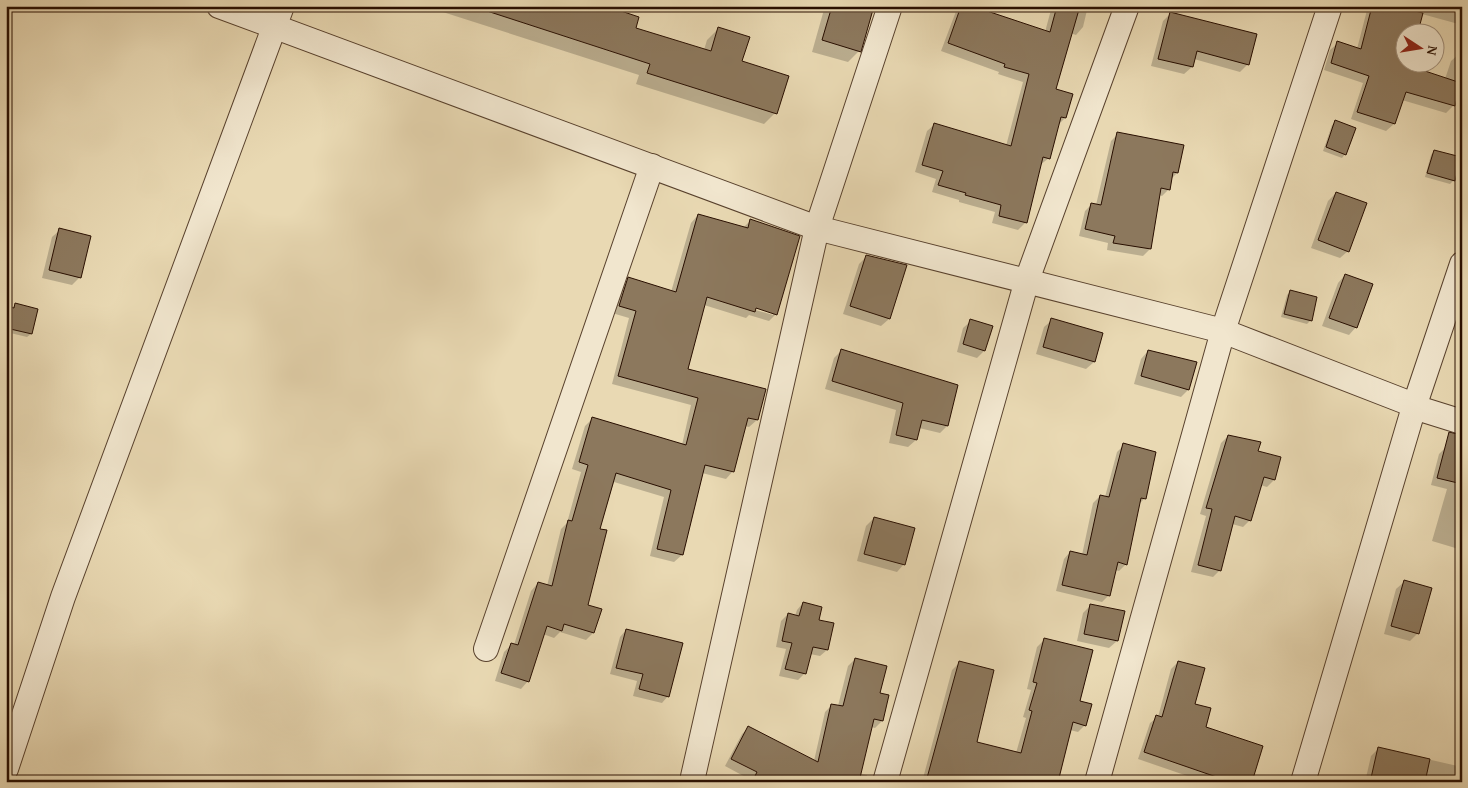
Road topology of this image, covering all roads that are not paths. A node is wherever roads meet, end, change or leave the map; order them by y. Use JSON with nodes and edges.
{"nodes":[{"id":1,"x":219,"y":6,"type":"edge"},
{"id":2,"x":890,"y":6,"type":"edge"},
{"id":3,"x":1127,"y":6,"type":"edge"},
{"id":4,"x":1330,"y":6,"type":"edge"},
{"id":5,"x":279,"y":16,"type":"edge"},
{"id":6,"x":652,"y":166,"type":"junction"},
{"id":7,"x":818,"y":228,"type":"junction"},
{"id":8,"x":1462,"y":264,"type":"edge"},
{"id":9,"x":1027,"y":280,"type":"junction"},
{"id":10,"x":1223,"y":331,"type":"junction"},
{"id":11,"x":1414,"y":407,"type":"junction"},
{"id":12,"x":1462,"y":422,"type":"edge"},
{"id":13,"x":486,"y":649,"type":"dead end"},
{"id":14,"x":6,"y":769,"type":"edge"},
{"id":15,"x":692,"y":781,"type":"edge"},
{"id":16,"x":885,"y":782,"type":"edge"},
{"id":17,"x":1097,"y":782,"type":"edge"},
{"id":18,"x":1304,"y":782,"type":"edge"}],
"edges":[{"from":1,"to":5,"type":"street"},
{"from":2,"to":7,"type":"street"},
{"from":3,"to":9,"type":"street"},
{"from":4,"to":10,"type":"street"},
{"from":5,"to":6,"type":"street"},
{"from":5,"to":14,"type":"street"},
{"from":6,"to":7,"type":"street"},
{"from":6,"to":13,"type":"street"},
{"from":7,"to":9,"type":"street"},
{"from":7,"to":15,"type":"street"},
{"from":8,"to":11,"type":"street"},
{"from":9,"to":10,"type":"street"},
{"from":9,"to":16,"type":"street"},
{"from":10,"to":11,"type":"street"},
{"from":10,"to":17,"type":"street"},
{"from":11,"to":12,"type":"street"},
{"from":11,"to":18,"type":"street"}]}
